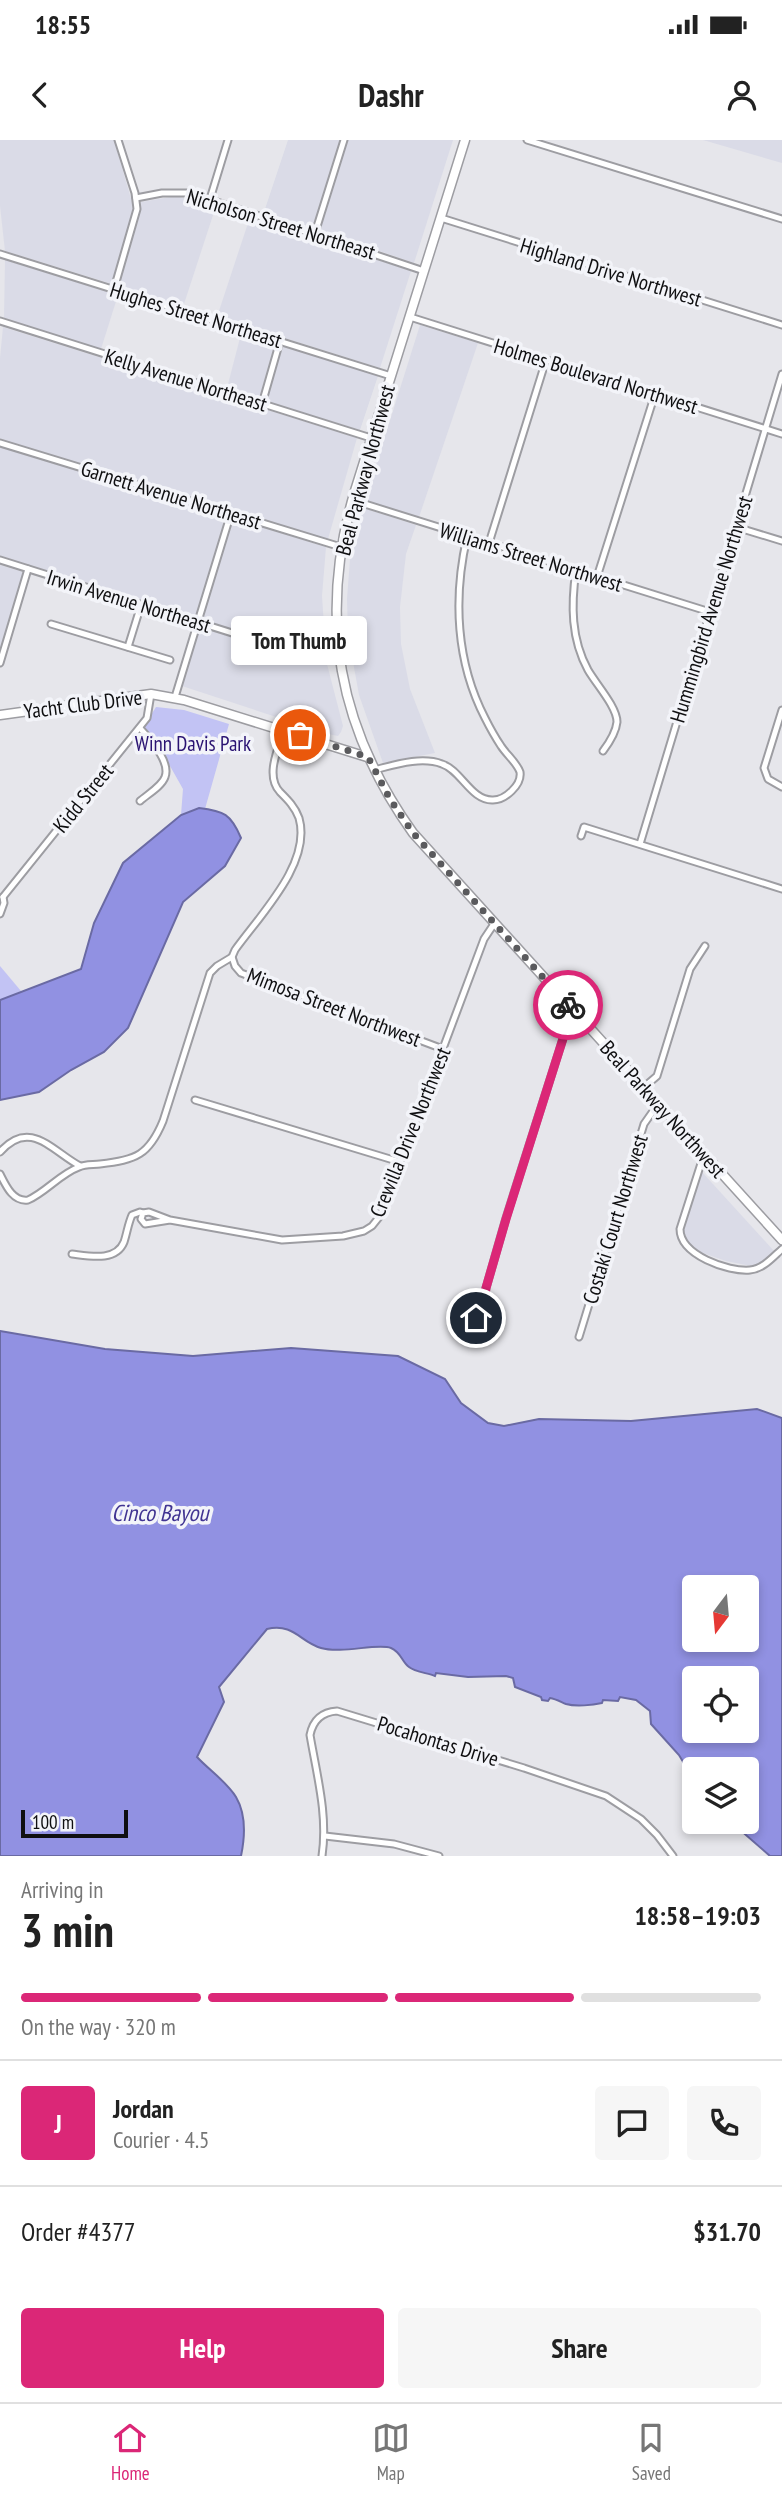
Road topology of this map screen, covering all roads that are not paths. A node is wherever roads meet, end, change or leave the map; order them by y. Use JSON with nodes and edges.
{"nodes":[{"id":1,"x":118,"y":140,"type":"edge"},
{"id":2,"x":228,"y":140,"type":"edge"},
{"id":3,"x":344,"y":140,"type":"edge"},
{"id":4,"x":465,"y":140,"type":"edge"},
{"id":5,"x":527,"y":140,"type":"edge"},
{"id":6,"x":136,"y":198,"type":"junction"},
{"id":7,"x":210,"y":199,"type":"junction"},
{"id":8,"x":441,"y":218,"type":"junction"},
{"id":9,"x":782,"y":219,"type":"edge"},
{"id":10,"x":315,"y":233,"type":"junction"},
{"id":11,"x":0,"y":254,"type":"edge"},
{"id":12,"x":424,"y":271,"type":"junction"},
{"id":13,"x":114,"y":289,"type":"junction"},
{"id":14,"x":410,"y":317,"type":"junction"},
{"id":15,"x":0,"y":321,"type":"edge"},
{"id":16,"x":782,"y":325,"type":"edge"},
{"id":17,"x":280,"y":341,"type":"junction"},
{"id":18,"x":546,"y":360,"type":"junction"},
{"id":19,"x":782,"y":374,"type":"edge"},
{"id":20,"x":391,"y":376,"type":"junction"},
{"id":21,"x":655,"y":394,"type":"junction"},
{"id":22,"x":262,"y":404,"type":"junction"},
{"id":23,"x":765,"y":429,"type":"junction"},
{"id":24,"x":782,"y":434,"type":"edge"},
{"id":25,"x":371,"y":438,"type":"junction"},
{"id":26,"x":0,"y":443,"type":"edge"},
{"id":27,"x":352,"y":500,"type":"junction"},
{"id":28,"x":231,"y":513,"type":"junction"},
{"id":29,"x":736,"y":527,"type":"junction"},
{"id":30,"x":467,"y":537,"type":"junction"},
{"id":31,"x":782,"y":541,"type":"edge"},
{"id":32,"x":489,"y":543,"type":"junction"},
{"id":33,"x":341,"y":547,"type":"junction"},
{"id":34,"x":0,"y":561,"type":"edge"},
{"id":35,"x":28,"y":569,"type":"junction"},
{"id":36,"x":576,"y":570,"type":"junction"},
{"id":37,"x":597,"y":577,"type":"junction"},
{"id":38,"x":141,"y":605,"type":"junction"},
{"id":39,"x":710,"y":612,"type":"junction"},
{"id":40,"x":198,"y":622,"type":"junction"},
{"id":41,"x":51,"y":624,"type":"dead end"},
{"id":42,"x":128,"y":648,"type":"junction"},
{"id":43,"x":170,"y":660,"type":"dead end"},
{"id":44,"x":340,"y":660,"type":"junction"},
{"id":45,"x":0,"y":663,"type":"edge"},
{"id":46,"x":151,"y":694,"type":"junction"},
{"id":47,"x":175,"y":698,"type":"junction"},
{"id":48,"x":782,"y":710,"type":"edge"},
{"id":49,"x":0,"y":715,"type":"edge"},
{"id":50,"x":140,"y":728,"type":"junction"},
{"id":51,"x":284,"y":730,"type":"junction"},
{"id":52,"x":603,"y":751,"type":"dead end"},
{"id":53,"x":368,"y":757,"type":"junction"},
{"id":54,"x":374,"y":770,"type":"junction"},
{"id":55,"x":782,"y":787,"type":"edge"},
{"id":56,"x":140,"y":800,"type":"dead end"},
{"id":57,"x":581,"y":836,"type":"dead end"},
{"id":58,"x":639,"y":845,"type":"junction"},
{"id":59,"x":782,"y":889,"type":"edge"},
{"id":60,"x":2,"y":897,"type":"edge"},
{"id":61,"x":0,"y":914,"type":"edge"},
{"id":62,"x":494,"y":924,"type":"junction"},
{"id":63,"x":705,"y":946,"type":"dead end"},
{"id":64,"x":233,"y":957,"type":"junction"},
{"id":65,"x":577,"y":1016,"type":"junction"},
{"id":66,"x":443,"y":1049,"type":"junction"},
{"id":67,"x":643,"y":1088,"type":"junction"},
{"id":68,"x":195,"y":1100,"type":"dead end"},
{"id":69,"x":658,"y":1104,"type":"junction"},
{"id":70,"x":0,"y":1152,"type":"edge"},
{"id":71,"x":704,"y":1154,"type":"junction"},
{"id":72,"x":400,"y":1162,"type":"junction"},
{"id":73,"x":80,"y":1166,"type":"junction"},
{"id":74,"x":0,"y":1174,"type":"edge"},
{"id":75,"x":143,"y":1213,"type":"junction"},
{"id":76,"x":170,"y":1220,"type":"junction"},
{"id":77,"x":782,"y":1240,"type":"edge"},
{"id":78,"x":782,"y":1249,"type":"edge"},
{"id":79,"x":72,"y":1254,"type":"dead end"},
{"id":80,"x":483,"y":1307,"type":"dead end"},
{"id":81,"x":579,"y":1337,"type":"dead end"},
{"id":82,"x":324,"y":1836,"type":"junction"},
{"id":83,"x":322,"y":1856,"type":"edge"},
{"id":84,"x":439,"y":1856,"type":"edge"},
{"id":85,"x":673,"y":1856,"type":"edge"}],
"edges":[{"from":1,"to":6,"type":"street"},
{"from":2,"to":7,"type":"street"},
{"from":3,"to":10,"type":"street"},
{"from":4,"to":8,"type":"main road","name":"Beal Parkway Northwest"},
{"from":5,"to":9,"type":"street"},
{"from":6,"to":7,"type":"street","name":"Nicholson Street Northeast"},
{"from":6,"to":13,"type":"street"},
{"from":7,"to":10,"type":"street","name":"Nicholson Street Northeast"},
{"from":8,"to":12,"type":"main road","name":"Beal Parkway Northwest"},
{"from":8,"to":16,"type":"street","name":"Highland Drive Northwest"},
{"from":10,"to":12,"type":"street","name":"Nicholson Street Northeast"},
{"from":11,"to":13,"type":"street","name":"Hughes Street Northeast"},
{"from":12,"to":14,"type":"main road","name":"Beal Parkway Northwest"},
{"from":13,"to":17,"type":"street","name":"Hughes Street Northeast"},
{"from":14,"to":18,"type":"street","name":"Holmes Boulevard Northwest"},
{"from":14,"to":20,"type":"main road","name":"Beal Parkway Northwest"},
{"from":15,"to":22,"type":"street","name":"Kelly Avenue Northeast"},
{"from":17,"to":20,"type":"street","name":"Hughes Street Northeast"},
{"from":17,"to":22,"type":"street"},
{"from":18,"to":21,"type":"street","name":"Holmes Boulevard Northwest"},
{"from":18,"to":32,"type":"street"},
{"from":19,"to":23,"type":"street","name":"Hummingbird Avenue Northwest"},
{"from":20,"to":25,"type":"main road","name":"Beal Parkway Northwest"},
{"from":21,"to":23,"type":"street","name":"Holmes Boulevard Northwest"},
{"from":21,"to":37,"type":"street"},
{"from":22,"to":25,"type":"street","name":"Kelly Avenue Northeast"},
{"from":23,"to":24,"type":"street","name":"Holmes Boulevard Northwest"},
{"from":23,"to":29,"type":"street","name":"Hummingbird Avenue Northwest"},
{"from":25,"to":27,"type":"main road","name":"Beal Parkway Northwest"},
{"from":26,"to":28,"type":"street","name":"Garnett Avenue Northeast"},
{"from":27,"to":30,"type":"street","name":"Williams Street Northwest"},
{"from":27,"to":33,"type":"main road","name":"Beal Parkway Northwest"},
{"from":28,"to":33,"type":"street","name":"Garnett Avenue Northeast"},
{"from":28,"to":40,"type":"street"},
{"from":29,"to":31,"type":"street"},
{"from":29,"to":39,"type":"street","name":"Hummingbird Avenue Northwest"},
{"from":30,"to":32,"type":"street","name":"Williams Street Northwest"},
{"from":30,"to":54,"type":"street"},
{"from":32,"to":36,"type":"street","name":"Williams Street Northwest"},
{"from":33,"to":44,"type":"main road","name":"Beal Parkway Northwest"},
{"from":34,"to":35,"type":"street","name":"Irwin Avenue Northeast"},
{"from":35,"to":38,"type":"street","name":"Irwin Avenue Northeast"},
{"from":35,"to":45,"type":"street"},
{"from":36,"to":37,"type":"street","name":"Williams Street Northwest"},
{"from":36,"to":52,"type":"street"},
{"from":37,"to":39,"type":"street","name":"Williams Street Northwest"},
{"from":38,"to":40,"type":"street","name":"Irwin Avenue Northeast"},
{"from":38,"to":42,"type":"street"},
{"from":39,"to":58,"type":"street","name":"Hummingbird Avenue Northwest"},
{"from":40,"to":44,"type":"street","name":"Irwin Avenue Northeast"},
{"from":40,"to":47,"type":"street"},
{"from":41,"to":42,"type":"street"},
{"from":42,"to":43,"type":"street"},
{"from":44,"to":53,"type":"main road","name":"Beal Parkway Northwest"},
{"from":46,"to":47,"type":"main road","name":"Yacht Club Drive"},
{"from":46,"to":49,"type":"main road","name":"Yacht Club Drive"},
{"from":46,"to":50,"type":"street","name":"Kidd Street"},
{"from":47,"to":51,"type":"main road","name":"Yacht Club Drive"},
{"from":48,"to":55,"type":"street"},
{"from":50,"to":56,"type":"street"},
{"from":50,"to":60,"type":"street","name":"Kidd Street"},
{"from":51,"to":53,"type":"main road","name":"Yacht Club Drive"},
{"from":51,"to":64,"type":"street"},
{"from":53,"to":54,"type":"main road","name":"Beal Parkway Northwest"},
{"from":54,"to":62,"type":"main road","name":"Beal Parkway Northwest"},
{"from":57,"to":58,"type":"street"},
{"from":58,"to":59,"type":"street"},
{"from":60,"to":61,"type":"street"},
{"from":62,"to":65,"type":"main road","name":"Beal Parkway Northwest"},
{"from":62,"to":66,"type":"street","name":"Crewilla Drive Northwest"},
{"from":63,"to":67,"type":"street"},
{"from":64,"to":66,"type":"street","name":"Mimosa Street Northwest"},
{"from":64,"to":73,"type":"street"},
{"from":65,"to":67,"type":"main road","name":"Beal Parkway Northwest"},
{"from":65,"to":80,"type":"street"},
{"from":66,"to":72,"type":"street","name":"Crewilla Drive Northwest"},
{"from":67,"to":69,"type":"main road","name":"Beal Parkway Northwest"},
{"from":68,"to":72,"type":"street"},
{"from":69,"to":71,"type":"main road","name":"Beal Parkway Northwest"},
{"from":69,"to":81,"type":"street","name":"Costaki Court Northwest"},
{"from":70,"to":73,"type":"street"},
{"from":71,"to":77,"type":"main road","name":"Beal Parkway Northwest"},
{"from":71,"to":78,"type":"street"},
{"from":72,"to":76,"type":"street","name":"Crewilla Drive Northwest"},
{"from":73,"to":74,"type":"street"},
{"from":75,"to":76,"type":"street","name":"Crewilla Drive Northwest"},
{"from":75,"to":76,"type":"street","name":"Crewilla Drive Northwest"},
{"from":75,"to":79,"type":"street"},
{"from":82,"to":83,"type":"street","name":"Pocahontas Drive"},
{"from":82,"to":84,"type":"street"},
{"from":82,"to":85,"type":"street","name":"Pocahontas Drive"}]}
